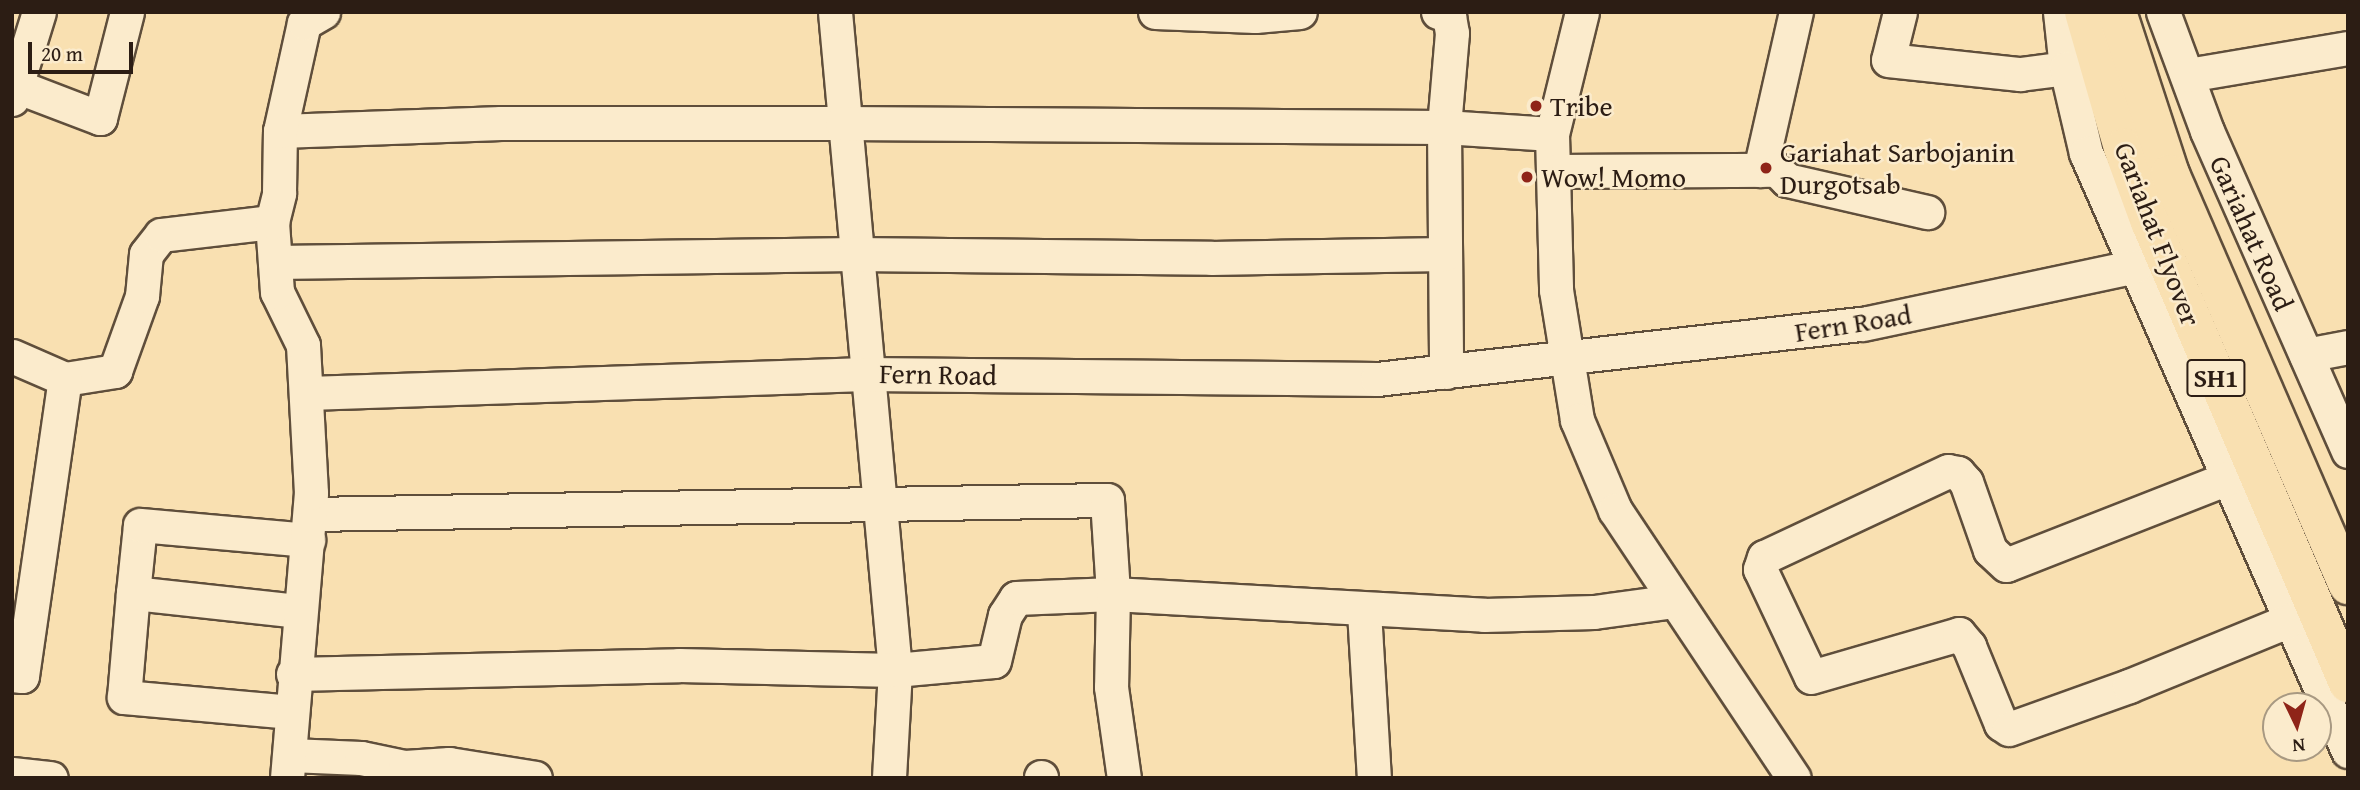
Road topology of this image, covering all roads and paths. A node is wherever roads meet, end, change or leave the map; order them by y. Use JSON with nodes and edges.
{"nodes":[{"id":1,"x":39,"y":12,"type":"edge"},
{"id":2,"x":127,"y":12,"type":"edge"},
{"id":3,"x":323,"y":12,"type":"edge"},
{"id":4,"x":835,"y":12,"type":"edge"},
{"id":5,"x":1155,"y":12,"type":"edge"},
{"id":6,"x":1300,"y":12,"type":"edge"},
{"id":7,"x":1438,"y":12,"type":"edge"},
{"id":8,"x":1582,"y":12,"type":"edge"},
{"id":9,"x":1796,"y":12,"type":"edge"},
{"id":10,"x":1900,"y":12,"type":"edge"},
{"id":11,"x":2060,"y":12,"type":"edge"},
{"id":12,"x":2084,"y":12,"type":"edge"},
{"id":13,"x":2117,"y":12,"type":"edge"},
{"id":14,"x":2163,"y":12,"type":"edge"},
{"id":15,"x":2348,"y":48,"type":"edge"},
{"id":16,"x":2098,"y":65,"type":"junction"},
{"id":17,"x":2188,"y":75,"type":"junction"},
{"id":18,"x":14,"y":92,"type":"edge"},
{"id":19,"x":842,"y":123,"type":"junction"},
{"id":20,"x":1444,"y":127,"type":"junction"},
{"id":21,"x":280,"y":131,"type":"junction"},
{"id":22,"x":1552,"y":134,"type":"junction"},
{"id":23,"x":1760,"y":170,"type":"junction"},
{"id":24,"x":1555,"y":171,"type":"junction"},
{"id":25,"x":1927,"y":212,"type":"dead end"},
{"id":26,"x":272,"y":222,"type":"junction"},
{"id":27,"x":855,"y":254,"type":"junction"},
{"id":28,"x":1446,"y":254,"type":"junction"},
{"id":29,"x":275,"y":262,"type":"junction"},
{"id":30,"x":2135,"y":267,"type":"junction"},
{"id":31,"x":2348,"y":346,"type":"edge"},
{"id":32,"x":2306,"y":355,"type":"junction"},
{"id":33,"x":12,"y":356,"type":"edge"},
{"id":34,"x":1567,"y":360,"type":"junction"},
{"id":35,"x":1446,"y":372,"type":"junction"},
{"id":36,"x":866,"y":373,"type":"junction"},
{"id":37,"x":65,"y":379,"type":"junction"},
{"id":38,"x":309,"y":393,"type":"junction"},
{"id":39,"x":2348,"y":451,"type":"edge"},
{"id":40,"x":2228,"y":478,"type":"junction"},
{"id":41,"x":878,"y":505,"type":"junction"},
{"id":42,"x":309,"y":527,"type":"junction"},
{"id":43,"x":2348,"y":586,"type":"edge"},
{"id":44,"x":133,"y":593,"type":"junction"},
{"id":45,"x":1113,"y":594,"type":"junction"},
{"id":46,"x":1674,"y":601,"type":"junction"},
{"id":47,"x":299,"y":611,"type":"junction"},
{"id":48,"x":1364,"y":611,"type":"junction"},
{"id":49,"x":2290,"y":620,"type":"junction"},
{"id":50,"x":895,"y":670,"type":"junction"},
{"id":51,"x":293,"y":674,"type":"junction"},
{"id":52,"x":12,"y":675,"type":"edge"},
{"id":53,"x":2348,"y":683,"type":"edge"},
{"id":54,"x":292,"y":712,"type":"junction"},
{"id":55,"x":2348,"y":751,"type":"edge"},
{"id":56,"x":289,"y":766,"type":"edge"},
{"id":57,"x":12,"y":774,"type":"edge"},
{"id":58,"x":51,"y":778,"type":"edge"},
{"id":59,"x":535,"y":778,"type":"edge"},
{"id":60,"x":888,"y":778,"type":"edge"},
{"id":61,"x":1124,"y":778,"type":"edge"},
{"id":62,"x":1374,"y":778,"type":"edge"},
{"id":63,"x":1794,"y":778,"type":"edge"}],
"edges":[{"from":1,"to":18,"type":"street"},
{"from":2,"to":18,"type":"street"},
{"from":3,"to":21,"type":"street"},
{"from":4,"to":19,"type":"street"},
{"from":5,"to":6,"type":"street"},
{"from":7,"to":20,"type":"street"},
{"from":8,"to":22,"type":"street"},
{"from":9,"to":23,"type":"street"},
{"from":10,"to":16,"type":"street"},
{"from":11,"to":16,"type":"street"},
{"from":12,"to":16,"type":"main road","name":"Gariahat Flyover","number":"SH1"},
{"from":13,"to":16,"type":"main road","name":"Gariahat Flyover","number":"SH1"},
{"from":14,"to":17,"type":"street","name":"Gariahat Road"},
{"from":15,"to":17,"type":"street"},
{"from":16,"to":30,"type":"street"},
{"from":16,"to":43,"type":"main road","name":"Gariahat Flyover","number":"SH1"},
{"from":16,"to":53,"type":"main road","name":"Gariahat Flyover","number":"SH1"},
{"from":17,"to":32,"type":"street","name":"Gariahat Road"},
{"from":19,"to":20,"type":"street"},
{"from":19,"to":21,"type":"street"},
{"from":19,"to":27,"type":"street"},
{"from":20,"to":22,"type":"street"},
{"from":20,"to":28,"type":"street"},
{"from":21,"to":26,"type":"street"},
{"from":22,"to":24,"type":"street"},
{"from":23,"to":24,"type":"street"},
{"from":23,"to":25,"type":"street"},
{"from":24,"to":34,"type":"street"},
{"from":26,"to":29,"type":"street"},
{"from":26,"to":37,"type":"street"},
{"from":27,"to":28,"type":"street"},
{"from":27,"to":29,"type":"street"},
{"from":27,"to":36,"type":"street"},
{"from":28,"to":35,"type":"street"},
{"from":29,"to":38,"type":"street"},
{"from":30,"to":34,"type":"street","name":"Fern Road"},
{"from":30,"to":40,"type":"street"},
{"from":31,"to":32,"type":"street"},
{"from":32,"to":39,"type":"street","name":"Gariahat Road"},
{"from":33,"to":37,"type":"street"},
{"from":34,"to":35,"type":"street","name":"Fern Road"},
{"from":34,"to":46,"type":"street"},
{"from":35,"to":36,"type":"street","name":"Fern Road"},
{"from":36,"to":38,"type":"street","name":"Fern Road"},
{"from":36,"to":41,"type":"street"},
{"from":37,"to":52,"type":"street"},
{"from":38,"to":42,"type":"street"},
{"from":40,"to":49,"type":"street"},
{"from":40,"to":49,"type":"street"},
{"from":41,"to":42,"type":"street"},
{"from":41,"to":45,"type":"street"},
{"from":41,"to":50,"type":"street"},
{"from":42,"to":44,"type":"street"},
{"from":42,"to":47,"type":"street"},
{"from":44,"to":47,"type":"street"},
{"from":44,"to":54,"type":"street"},
{"from":45,"to":48,"type":"street"},
{"from":45,"to":50,"type":"street"},
{"from":45,"to":61,"type":"street"},
{"from":46,"to":48,"type":"street"},
{"from":46,"to":63,"type":"street"},
{"from":47,"to":51,"type":"street"},
{"from":48,"to":62,"type":"street"},
{"from":49,"to":55,"type":"street"},
{"from":50,"to":51,"type":"street"},
{"from":50,"to":60,"type":"street"},
{"from":51,"to":54,"type":"street"},
{"from":54,"to":56,"type":"street"},
{"from":56,"to":59,"type":"street"},
{"from":57,"to":58,"type":"street"}]}
